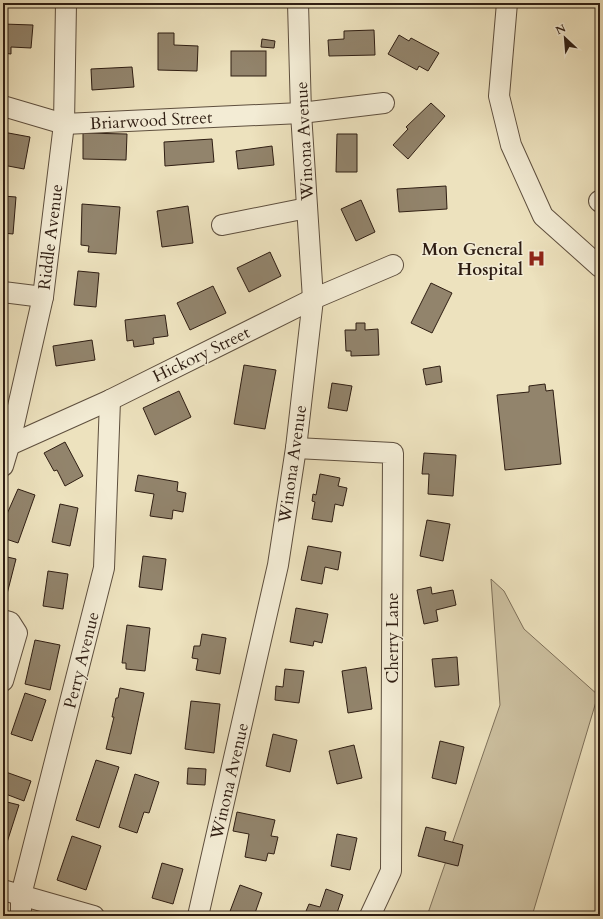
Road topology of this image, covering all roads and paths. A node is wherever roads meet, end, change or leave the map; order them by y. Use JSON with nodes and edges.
{"nodes":[{"id":1,"x":66,"y":3,"type":"edge"},
{"id":2,"x":298,"y":3,"type":"edge"},
{"id":3,"x":507,"y":3,"type":"edge"},
{"id":4,"x":384,"y":103,"type":"dead end"},
{"id":5,"x":3,"y":106,"type":"edge"},
{"id":6,"x":301,"y":113,"type":"junction"},
{"id":7,"x":64,"y":124,"type":"junction"},
{"id":8,"x":307,"y":208,"type":"junction"},
{"id":9,"x":222,"y":226,"type":"dead end"},
{"id":10,"x":393,"y":265,"type":"dead end"},
{"id":11,"x":600,"y":267,"type":"edge"},
{"id":12,"x":3,"y":292,"type":"edge"},
{"id":13,"x":43,"y":297,"type":"junction"},
{"id":14,"x":312,"y":299,"type":"junction"},
{"id":15,"x":110,"y":400,"type":"junction"},
{"id":16,"x":6,"y":447,"type":"edge"},
{"id":17,"x":296,"y":448,"type":"junction"},
{"id":18,"x":3,"y":466,"type":"edge"},
{"id":19,"x":3,"y":620,"type":"edge"},
{"id":20,"x":3,"y":681,"type":"edge"},
{"id":21,"x":12,"y":892,"type":"edge"},
{"id":22,"x":21,"y":916,"type":"edge"},
{"id":23,"x":94,"y":916,"type":"edge"},
{"id":24,"x":198,"y":916,"type":"edge"},
{"id":25,"x":370,"y":916,"type":"edge"}],
"edges":[{"from":1,"to":7,"type":"street","name":"Riddle Avenue"},
{"from":2,"to":6,"type":"street","name":"Winona Avenue"},
{"from":3,"to":11,"type":"street"},
{"from":4,"to":6,"type":"street","name":"Briarwood Street"},
{"from":5,"to":7,"type":"street","name":"Briarwood Street"},
{"from":6,"to":7,"type":"street","name":"Briarwood Street"},
{"from":6,"to":8,"type":"street","name":"Winona Avenue"},
{"from":7,"to":13,"type":"street","name":"Riddle Avenue"},
{"from":8,"to":9,"type":"street"},
{"from":8,"to":14,"type":"street","name":"Winona Avenue"},
{"from":10,"to":14,"type":"street","name":"Hickory Street"},
{"from":12,"to":13,"type":"street"},
{"from":13,"to":16,"type":"street","name":"Riddle Avenue"},
{"from":14,"to":15,"type":"street","name":"Hickory Street"},
{"from":14,"to":17,"type":"street","name":"Winona Avenue"},
{"from":15,"to":16,"type":"street","name":"Hickory Street"},
{"from":15,"to":21,"type":"street","name":"Perry Avenue"},
{"from":16,"to":18,"type":"street","name":"Riddle Avenue"},
{"from":17,"to":24,"type":"street","name":"Winona Avenue"},
{"from":17,"to":25,"type":"street","name":"Cherry Lane"},
{"from":19,"to":20,"type":"street"},
{"from":21,"to":22,"type":"street","name":"Perry Avenue"},
{"from":21,"to":23,"type":"street"}]}
